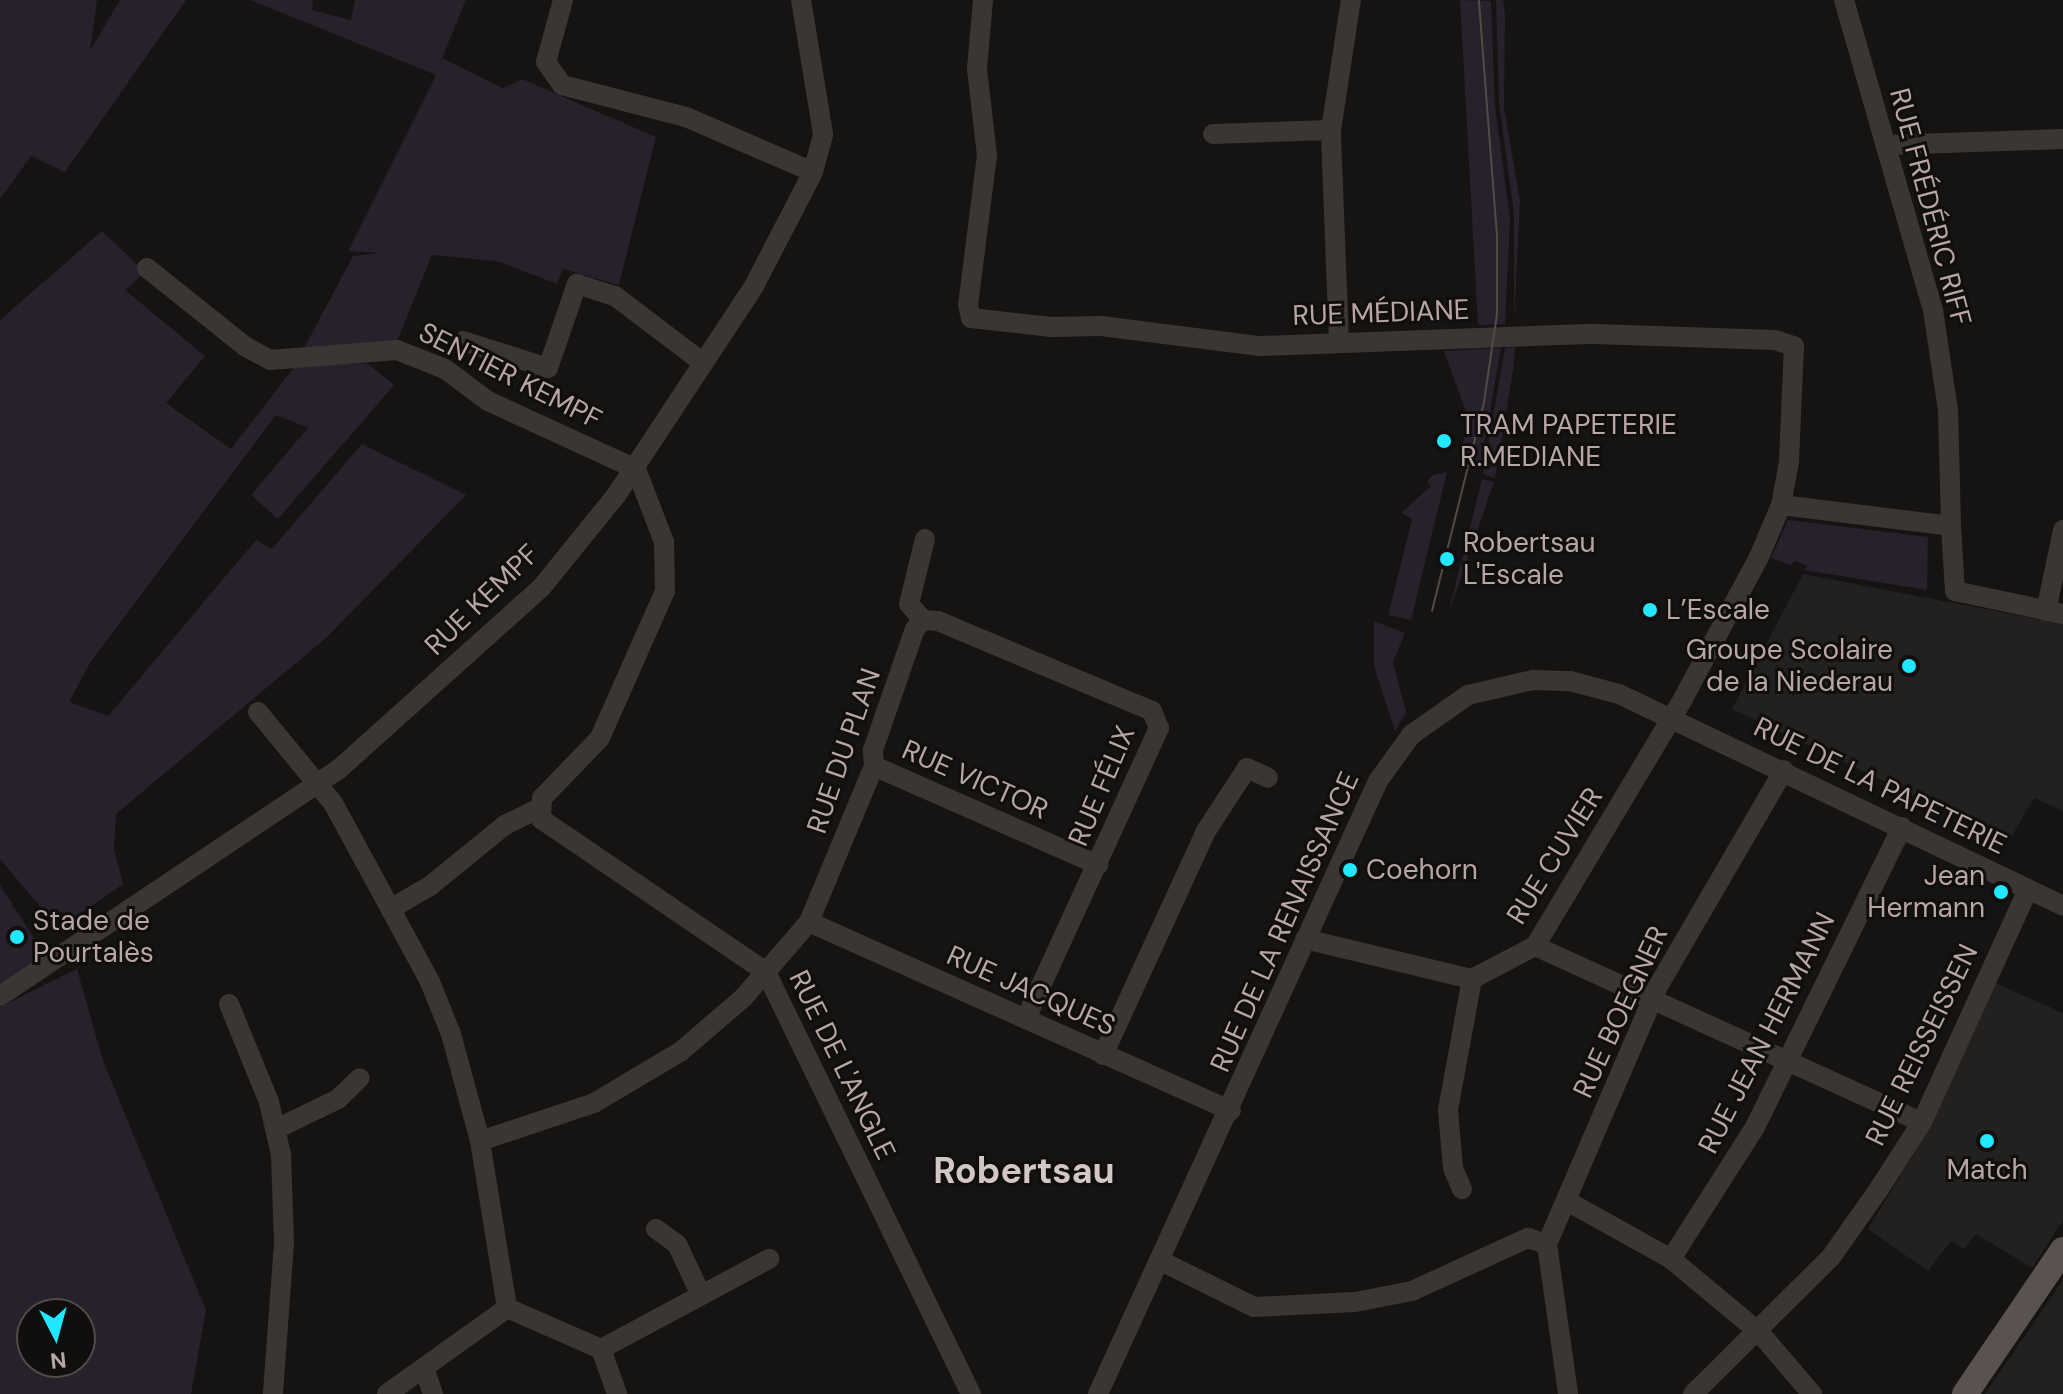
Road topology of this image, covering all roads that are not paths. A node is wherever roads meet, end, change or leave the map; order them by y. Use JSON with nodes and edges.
{"nodes":[{"id":1,"x":563,"y":0,"type":"edge"},
{"id":2,"x":801,"y":0,"type":"edge"},
{"id":3,"x":983,"y":0,"type":"edge"},
{"id":4,"x":1351,"y":0,"type":"edge"},
{"id":5,"x":1844,"y":0,"type":"edge"},
{"id":6,"x":1331,"y":130,"type":"junction"},
{"id":7,"x":1213,"y":134,"type":"dead end"},
{"id":8,"x":2063,"y":139,"type":"edge"},
{"id":9,"x":1885,"y":145,"type":"junction"},
{"id":10,"x":813,"y":172,"type":"junction"},
{"id":11,"x":147,"y":268,"type":"dead end"},
{"id":12,"x":463,"y":341,"type":"dead end"},
{"id":13,"x":1339,"y":343,"type":"junction"},
{"id":14,"x":1794,"y":346,"type":"joint"},
{"id":15,"x":702,"y":362,"type":"junction"},
{"id":16,"x":636,"y":469,"type":"junction"},
{"id":17,"x":1781,"y":505,"type":"junction"},
{"id":18,"x":1951,"y":526,"type":"junction"},
{"id":19,"x":2063,"y":530,"type":"edge"},
{"id":20,"x":925,"y":539,"type":"dead end"},
{"id":21,"x":2055,"y":613,"type":"edge"},
{"id":22,"x":923,"y":620,"type":"junction"},
{"id":23,"x":258,"y":712,"type":"dead end"},
{"id":24,"x":1672,"y":718,"type":"junction"},
{"id":25,"x":874,"y":766,"type":"junction"},
{"id":26,"x":1784,"y":770,"type":"junction"},
{"id":27,"x":1268,"y":778,"type":"dead end"},
{"id":28,"x":320,"y":784,"type":"junction"},
{"id":29,"x":538,"y":809,"type":"junction"},
{"id":30,"x":1902,"y":827,"type":"junction"},
{"id":31,"x":1098,"y":865,"type":"junction"},
{"id":32,"x":2028,"y":889,"type":"junction"},
{"id":33,"x":2063,"y":906,"type":"edge"},
{"id":34,"x":392,"y":908,"type":"junction"},
{"id":35,"x":809,"y":922,"type":"junction"},
{"id":36,"x":1305,"y":939,"type":"junction"},
{"id":37,"x":1535,"y":946,"type":"junction"},
{"id":38,"x":766,"y":972,"type":"junction"},
{"id":39,"x":1472,"y":979,"type":"junction"},
{"id":40,"x":0,"y":996,"type":"edge"},
{"id":41,"x":1652,"y":1000,"type":"junction"},
{"id":42,"x":229,"y":1004,"type":"dead end"},
{"id":43,"x":1026,"y":1019,"type":"junction"},
{"id":44,"x":1103,"y":1055,"type":"junction"},
{"id":45,"x":1787,"y":1062,"type":"junction"},
{"id":46,"x":360,"y":1078,"type":"dead end"},
{"id":47,"x":1231,"y":1111,"type":"junction"},
{"id":48,"x":1922,"y":1122,"type":"junction"},
{"id":49,"x":276,"y":1129,"type":"junction"},
{"id":50,"x":480,"y":1141,"type":"junction"},
{"id":51,"x":1462,"y":1189,"type":"dead end"},
{"id":52,"x":1567,"y":1201,"type":"junction"},
{"id":53,"x":656,"y":1229,"type":"dead end"},
{"id":54,"x":1547,"y":1244,"type":"junction"},
{"id":55,"x":2063,"y":1250,"type":"edge"},
{"id":56,"x":769,"y":1259,"type":"dead end"},
{"id":57,"x":1671,"y":1259,"type":"junction"},
{"id":58,"x":1159,"y":1260,"type":"junction"},
{"id":59,"x":701,"y":1295,"type":"junction"},
{"id":60,"x":507,"y":1308,"type":"junction"},
{"id":61,"x":1759,"y":1332,"type":"junction"},
{"id":62,"x":601,"y":1349,"type":"junction"},
{"id":63,"x":424,"y":1368,"type":"junction"},
{"id":64,"x":273,"y":1394,"type":"edge"},
{"id":65,"x":387,"y":1394,"type":"edge"},
{"id":66,"x":433,"y":1394,"type":"edge"},
{"id":67,"x":617,"y":1394,"type":"edge"},
{"id":68,"x":971,"y":1394,"type":"edge"},
{"id":69,"x":1098,"y":1394,"type":"edge"},
{"id":70,"x":1568,"y":1394,"type":"edge"},
{"id":71,"x":1693,"y":1394,"type":"edge"},
{"id":72,"x":1812,"y":1394,"type":"edge"},
{"id":73,"x":1965,"y":1394,"type":"edge"}],
"edges":[{"from":1,"to":10,"type":"street"},
{"from":2,"to":10,"type":"street","name":"RUE KEMPF"},
{"from":3,"to":13,"type":"street","name":"RUE MÉDIANE"},
{"from":4,"to":6,"type":"street"},
{"from":5,"to":9,"type":"street","name":"RUE FRÉDÉRIC RIFF"},
{"from":6,"to":7,"type":"street"},
{"from":6,"to":13,"type":"street"},
{"from":8,"to":9,"type":"street"},
{"from":9,"to":18,"type":"street","name":"RUE FRÉDÉRIC RIFF"},
{"from":10,"to":15,"type":"street","name":"RUE KEMPF"},
{"from":11,"to":16,"type":"street","name":"SENTIER KEMPF"},
{"from":12,"to":15,"type":"street","name":"SENTIER KEMPF"},
{"from":13,"to":14,"type":"street","name":"RUE MÉDIANE"},
{"from":14,"to":17,"type":"street","name":"RUE CUVIER"},
{"from":15,"to":16,"type":"street","name":"RUE KEMPF"},
{"from":16,"to":28,"type":"street","name":"RUE KEMPF"},
{"from":16,"to":29,"type":"street"},
{"from":17,"to":18,"type":"street"},
{"from":17,"to":24,"type":"street","name":"RUE CUVIER"},
{"from":18,"to":21,"type":"street","name":"RUE FRÉDÉRIC RIFF"},
{"from":19,"to":21,"type":"street"},
{"from":20,"to":22,"type":"street"},
{"from":22,"to":25,"type":"street","name":"RUE DU PLAN"},
{"from":22,"to":31,"type":"street","name":"RUE FÉLIX"},
{"from":23,"to":28,"type":"street"},
{"from":24,"to":26,"type":"street","name":"RUE DE LA PAPETERIE"},
{"from":24,"to":36,"type":"street","name":"RUE DE LA RENAISSANCE"},
{"from":24,"to":37,"type":"street","name":"RUE CUVIER"},
{"from":25,"to":31,"type":"street","name":"RUE VICTOR"},
{"from":25,"to":35,"type":"street","name":"RUE DU PLAN"},
{"from":26,"to":30,"type":"street","name":"RUE DE LA PAPETERIE"},
{"from":26,"to":41,"type":"street","name":"RUE BOEGNER"},
{"from":27,"to":44,"type":"street"},
{"from":28,"to":34,"type":"street"},
{"from":28,"to":40,"type":"street","name":"RUE KEMPF"},
{"from":29,"to":34,"type":"street"},
{"from":29,"to":38,"type":"street","name":"RUE DE L'ANGLE"},
{"from":30,"to":32,"type":"street","name":"RUE DE LA PAPETERIE"},
{"from":30,"to":45,"type":"street","name":"RUE JEAN HERMANN"},
{"from":31,"to":43,"type":"street","name":"RUE FÉLIX"},
{"from":32,"to":33,"type":"street","name":"RUE DE LA PAPETERIE"},
{"from":32,"to":48,"type":"street","name":"RUE REISSEISSEN"},
{"from":34,"to":50,"type":"street"},
{"from":35,"to":38,"type":"street","name":"RUE DU PLAN"},
{"from":35,"to":43,"type":"street","name":"RUE JACQUES"},
{"from":36,"to":39,"type":"street"},
{"from":36,"to":47,"type":"street","name":"RUE DE LA RENAISSANCE"},
{"from":37,"to":39,"type":"street","name":"RUE CUVIER"},
{"from":37,"to":41,"type":"street"},
{"from":38,"to":50,"type":"street","name":"RUE DU PLAN"},
{"from":38,"to":68,"type":"street","name":"RUE DE L'ANGLE"},
{"from":39,"to":51,"type":"street"},
{"from":41,"to":45,"type":"street"},
{"from":41,"to":52,"type":"street","name":"RUE BOEGNER"},
{"from":42,"to":49,"type":"street"},
{"from":43,"to":44,"type":"street","name":"RUE JACQUES"},
{"from":44,"to":47,"type":"street","name":"RUE JACQUES"},
{"from":45,"to":48,"type":"street"},
{"from":45,"to":57,"type":"street","name":"RUE JEAN HERMANN"},
{"from":46,"to":49,"type":"street"},
{"from":47,"to":58,"type":"street","name":"RUE DE LA RENAISSANCE"},
{"from":48,"to":61,"type":"street","name":"RUE REISSEISSEN"},
{"from":49,"to":64,"type":"street"},
{"from":50,"to":60,"type":"street"},
{"from":52,"to":54,"type":"street","name":"RUE BOEGNER"},
{"from":52,"to":57,"type":"street"},
{"from":53,"to":59,"type":"street"},
{"from":54,"to":58,"type":"street"},
{"from":54,"to":70,"type":"street"},
{"from":55,"to":73,"type":"main road"},
{"from":56,"to":59,"type":"street"},
{"from":57,"to":61,"type":"street"},
{"from":58,"to":69,"type":"street","name":"RUE DE LA RENAISSANCE"},
{"from":59,"to":62,"type":"street"},
{"from":60,"to":62,"type":"street"},
{"from":60,"to":63,"type":"street"},
{"from":61,"to":71,"type":"street","name":"RUE REISSEISSEN"},
{"from":61,"to":72,"type":"street"},
{"from":62,"to":67,"type":"street"},
{"from":63,"to":65,"type":"street"},
{"from":63,"to":66,"type":"street"}]}
